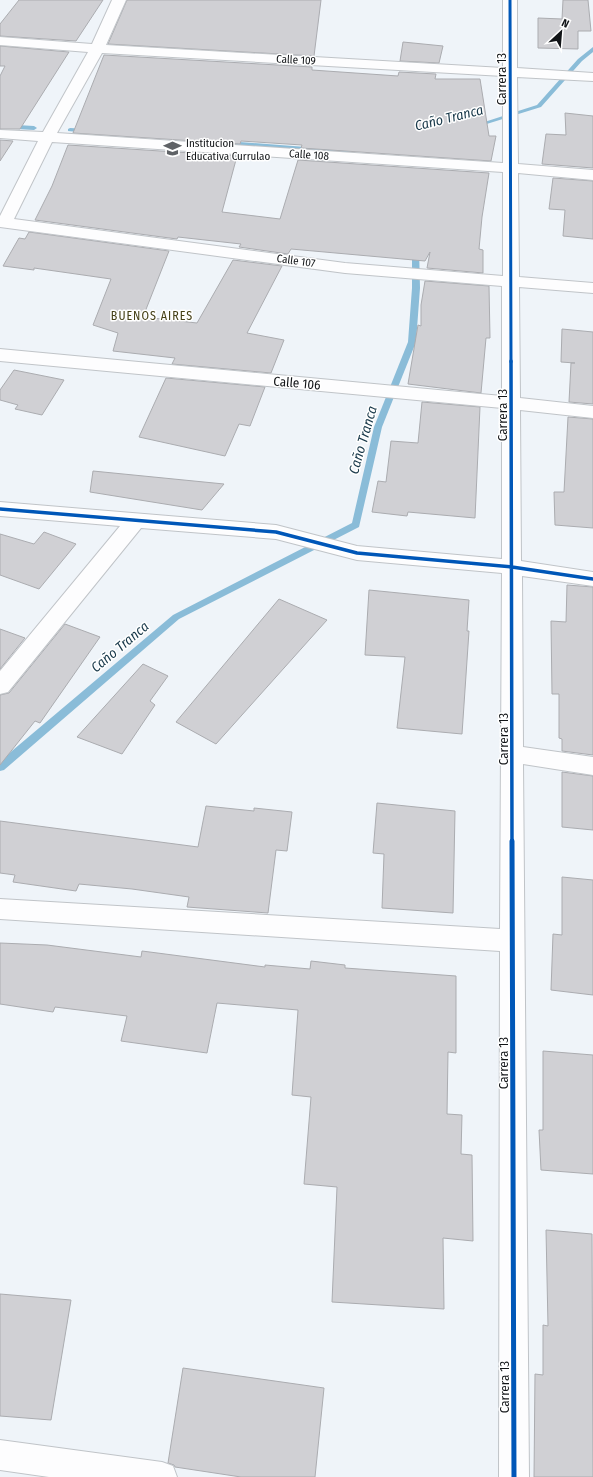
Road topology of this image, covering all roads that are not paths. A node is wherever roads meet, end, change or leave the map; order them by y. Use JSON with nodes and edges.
{"nodes":[{"id":1,"x":119,"y":0,"type":"edge"},
{"id":2,"x":510,"y":0,"type":"edge"},
{"id":3,"x":0,"y":41,"type":"edge"},
{"id":4,"x":96,"y":49,"type":"junction"},
{"id":5,"x":511,"y":71,"type":"junction"},
{"id":6,"x":587,"y":77,"type":"edge"},
{"id":7,"x":0,"y":134,"type":"edge"},
{"id":8,"x":47,"y":138,"type":"junction"},
{"id":9,"x":511,"y":168,"type":"junction"},
{"id":10,"x":593,"y":175,"type":"edge"},
{"id":11,"x":2,"y":222,"type":"edge"},
{"id":12,"x":512,"y":282,"type":"junction"},
{"id":13,"x":593,"y":288,"type":"edge"},
{"id":14,"x":0,"y":355,"type":"edge"},
{"id":15,"x":512,"y":402,"type":"junction"},
{"id":16,"x":593,"y":412,"type":"edge"},
{"id":17,"x":0,"y":508,"type":"edge"},
{"id":18,"x":136,"y":520,"type":"junction"},
{"id":19,"x":512,"y":567,"type":"junction"},
{"id":20,"x":593,"y":578,"type":"edge"},
{"id":21,"x":0,"y":686,"type":"edge"},
{"id":22,"x":513,"y":754,"type":"junction"},
{"id":23,"x":593,"y":766,"type":"edge"},
{"id":24,"x":0,"y":909,"type":"edge"},
{"id":25,"x":513,"y":941,"type":"junction"},
{"id":26,"x":0,"y":1454,"type":"edge"},
{"id":27,"x":162,"y":1477,"type":"edge"},
{"id":28,"x":514,"y":1477,"type":"edge"}],
"edges":[{"from":1,"to":4,"type":"street"},
{"from":2,"to":5,"type":"street","name":"Carrera 13"},
{"from":3,"to":4,"type":"street","name":"Calle 109"},
{"from":4,"to":5,"type":"street","name":"Calle 109"},
{"from":4,"to":8,"type":"street"},
{"from":5,"to":6,"type":"street","name":"Calle 109"},
{"from":5,"to":9,"type":"street","name":"Carrera 13"},
{"from":7,"to":8,"type":"street","name":"Calle 108"},
{"from":8,"to":9,"type":"street","name":"Calle 108"},
{"from":8,"to":11,"type":"street"},
{"from":9,"to":10,"type":"street","name":"Calle 108"},
{"from":9,"to":12,"type":"street","name":"Carrera 13"},
{"from":11,"to":12,"type":"street","name":"Calle 107"},
{"from":12,"to":13,"type":"street","name":"Calle 107"},
{"from":12,"to":15,"type":"street","name":"Carrera 13"},
{"from":14,"to":15,"type":"street","name":"Calle 106"},
{"from":15,"to":16,"type":"street","name":"Calle 106"},
{"from":15,"to":19,"type":"street","name":"Carrera 13"},
{"from":17,"to":18,"type":"street"},
{"from":18,"to":19,"type":"street"},
{"from":18,"to":21,"type":"street"},
{"from":19,"to":20,"type":"street"},
{"from":19,"to":22,"type":"street","name":"Carrera 13"},
{"from":22,"to":23,"type":"street"},
{"from":22,"to":25,"type":"street","name":"Carrera 13"},
{"from":24,"to":25,"type":"street"},
{"from":25,"to":28,"type":"street","name":"Carrera 13"},
{"from":26,"to":27,"type":"street"}]}
